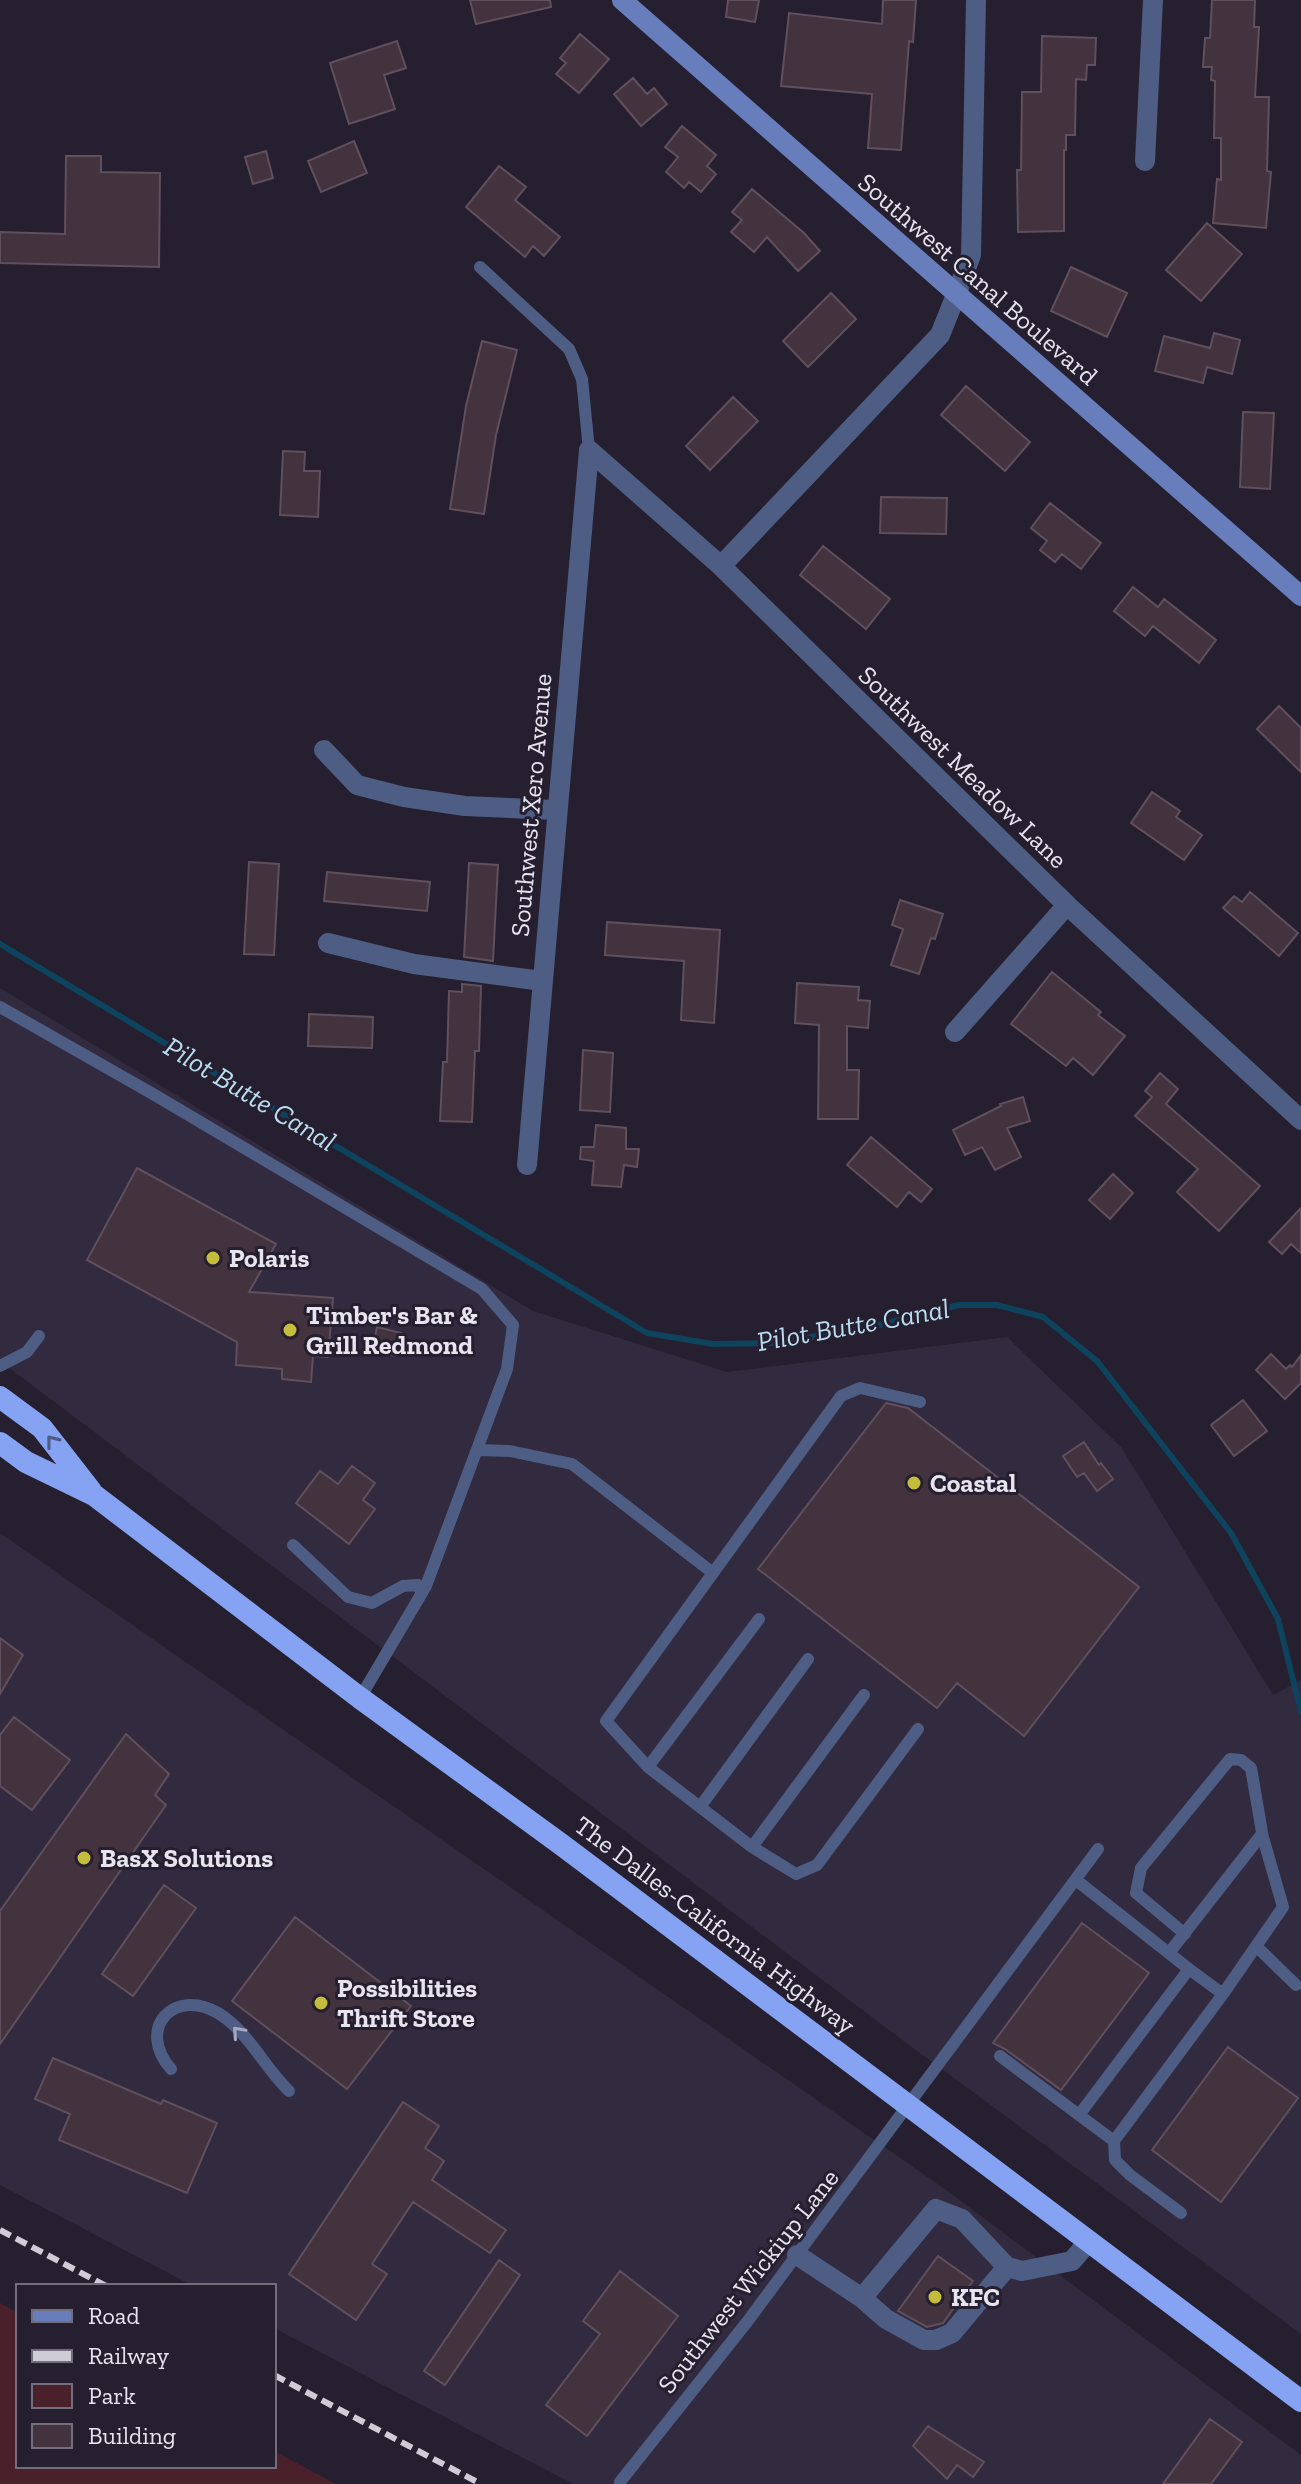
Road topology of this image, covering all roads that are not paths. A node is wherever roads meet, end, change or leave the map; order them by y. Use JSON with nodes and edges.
{"nodes":[{"id":1,"x":622,"y":0,"type":"edge"},
{"id":2,"x":976,"y":0,"type":"edge"},
{"id":3,"x":1153,"y":0,"type":"edge"},
{"id":4,"x":1145,"y":161,"type":"dead end"},
{"id":5,"x":480,"y":267,"type":"dead end"},
{"id":6,"x":956,"y":295,"type":"junction"},
{"id":7,"x":589,"y":450,"type":"junction"},
{"id":8,"x":721,"y":566,"type":"junction"},
{"id":9,"x":1301,"y":596,"type":"edge"},
{"id":10,"x":324,"y":750,"type":"dead end"},
{"id":11,"x":556,"y":810,"type":"junction"},
{"id":12,"x":1067,"y":905,"type":"junction"},
{"id":13,"x":328,"y":943,"type":"dead end"},
{"id":14,"x":542,"y":981,"type":"junction"},
{"id":15,"x":0,"y":1007,"type":"edge"},
{"id":16,"x":955,"y":1032,"type":"dead end"},
{"id":17,"x":1301,"y":1120,"type":"edge"},
{"id":18,"x":527,"y":1165,"type":"dead end"},
{"id":19,"x":39,"y":1336,"type":"dead end"},
{"id":20,"x":0,"y":1366,"type":"edge"},
{"id":21,"x":0,"y":1397,"type":"edge"},
{"id":22,"x":920,"y":1402,"type":"dead end"},
{"id":23,"x":0,"y":1443,"type":"edge"},
{"id":24,"x":477,"y":1450,"type":"junction"},
{"id":25,"x":94,"y":1495,"type":"junction"},
{"id":26,"x":293,"y":1545,"type":"dead end"},
{"id":27,"x":713,"y":1573,"type":"junction"},
{"id":28,"x":422,"y":1593,"type":"junction"},
{"id":29,"x":759,"y":1619,"type":"dead end"},
{"id":30,"x":808,"y":1659,"type":"dead end"},
{"id":31,"x":864,"y":1695,"type":"dead end"},
{"id":32,"x":360,"y":1698,"type":"junction"},
{"id":33,"x":918,"y":1729,"type":"dead end"},
{"id":34,"x":648,"y":1767,"type":"junction"},
{"id":35,"x":700,"y":1807,"type":"junction"},
{"id":36,"x":1263,"y":1838,"type":"junction"},
{"id":37,"x":752,"y":1847,"type":"junction"},
{"id":38,"x":1098,"y":1849,"type":"dead end"},
{"id":39,"x":1076,"y":1880,"type":"junction"},
{"id":40,"x":1185,"y":1934,"type":"junction"},
{"id":41,"x":1256,"y":1946,"type":"junction"},
{"id":42,"x":1169,"y":1953,"type":"junction"},
{"id":43,"x":1189,"y":1969,"type":"junction"},
{"id":44,"x":1296,"y":1985,"type":"dead end"},
{"id":45,"x":1223,"y":1994,"type":"junction"},
{"id":46,"x":1000,"y":2056,"type":"dead end"},
{"id":47,"x":171,"y":2069,"type":"dead end"},
{"id":48,"x":289,"y":2091,"type":"dead end"},
{"id":49,"x":909,"y":2106,"type":"junction"},
{"id":50,"x":1079,"y":2115,"type":"junction"},
{"id":51,"x":1114,"y":2141,"type":"junction"},
{"id":52,"x":1181,"y":2213,"type":"dead end"},
{"id":53,"x":1089,"y":2241,"type":"junction"},
{"id":54,"x":797,"y":2255,"type":"junction"},
{"id":55,"x":1007,"y":2267,"type":"junction"},
{"id":56,"x":862,"y":2298,"type":"junction"},
{"id":57,"x":1301,"y":2401,"type":"edge"},
{"id":58,"x":620,"y":2482,"type":"dead end"}],
"edges":[{"from":1,"to":6,"type":"main road","name":"Southwest Canal Boulevard"},
{"from":2,"to":6,"type":"street"},
{"from":3,"to":4,"type":"street"},
{"from":5,"to":7,"type":"lane"},
{"from":6,"to":8,"type":"street"},
{"from":6,"to":9,"type":"main road","name":"Southwest Canal Boulevard"},
{"from":7,"to":8,"type":"street","name":"Southwest Meadow Lane"},
{"from":7,"to":11,"type":"street","name":"Southwest Xero Avenue"},
{"from":8,"to":12,"type":"street","name":"Southwest Meadow Lane"},
{"from":10,"to":11,"type":"street"},
{"from":11,"to":14,"type":"street","name":"Southwest Xero Avenue"},
{"from":12,"to":16,"type":"street"},
{"from":12,"to":17,"type":"street","name":"Southwest Meadow Lane"},
{"from":13,"to":14,"type":"street"},
{"from":14,"to":18,"type":"street","name":"Southwest Xero Avenue"},
{"from":15,"to":24,"type":"lane"},
{"from":19,"to":20,"type":"lane"},
{"from":25,"to":21,"type":"highway","name":"The Dalles-California Highway","one_way":true},
{"from":22,"to":27,"type":"lane"},
{"from":23,"to":25,"type":"highway","name":"The Dalles-California Highway"},
{"from":24,"to":27,"type":"lane"},
{"from":24,"to":28,"type":"lane"},
{"from":25,"to":32,"type":"highway","name":"The Dalles-California Highway"},
{"from":26,"to":28,"type":"lane"},
{"from":27,"to":34,"type":"lane"},
{"from":28,"to":32,"type":"lane"},
{"from":29,"to":34,"type":"lane"},
{"from":30,"to":35,"type":"lane"},
{"from":31,"to":37,"type":"lane"},
{"from":32,"to":49,"type":"highway","name":"The Dalles-California Highway"},
{"from":33,"to":37,"type":"lane"},
{"from":34,"to":35,"type":"lane"},
{"from":35,"to":37,"type":"lane"},
{"from":36,"to":40,"type":"lane"},
{"from":36,"to":40,"type":"lane"},
{"from":36,"to":41,"type":"lane"},
{"from":38,"to":39,"type":"lane","name":"Southwest Wickiup Lane"},
{"from":39,"to":42,"type":"lane"},
{"from":39,"to":49,"type":"lane","name":"Southwest Wickiup Lane"},
{"from":40,"to":42,"type":"lane"},
{"from":41,"to":44,"type":"lane"},
{"from":41,"to":45,"type":"lane"},
{"from":42,"to":43,"type":"lane"},
{"from":43,"to":45,"type":"lane"},
{"from":43,"to":50,"type":"lane"},
{"from":45,"to":51,"type":"lane"},
{"from":46,"to":50,"type":"lane"},
{"from":48,"to":47,"type":"lane","one_way":true},
{"from":49,"to":53,"type":"highway","name":"The Dalles-California Highway"},
{"from":49,"to":54,"type":"lane","name":"Southwest Wickiup Lane"},
{"from":50,"to":51,"type":"lane"},
{"from":51,"to":52,"type":"lane"},
{"from":53,"to":55,"type":"street"},
{"from":53,"to":57,"type":"highway","name":"The Dalles-California Highway"},
{"from":54,"to":56,"type":"street"},
{"from":54,"to":58,"type":"lane","name":"Southwest Wickiup Lane"},
{"from":55,"to":56,"type":"street"},
{"from":55,"to":56,"type":"street"}]}
